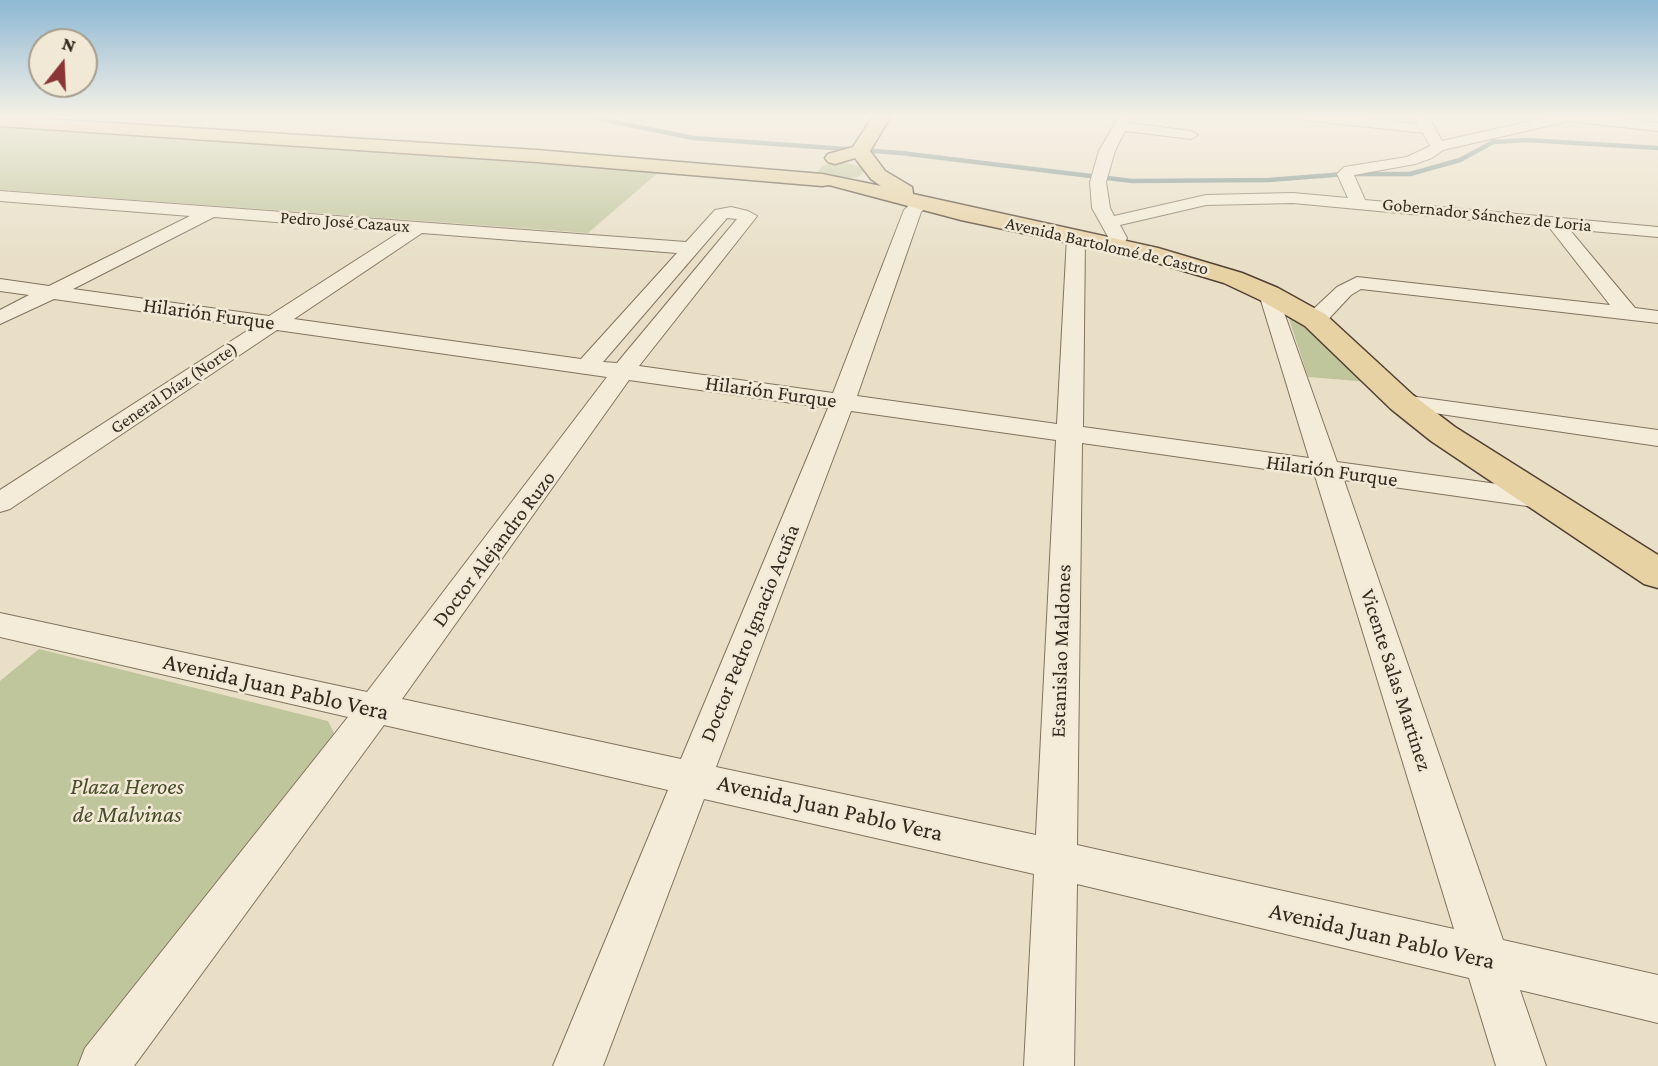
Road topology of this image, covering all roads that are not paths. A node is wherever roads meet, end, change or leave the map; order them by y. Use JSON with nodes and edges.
{"nodes":[{"id":1,"x":658,"y":166,"type":"edge"},
{"id":2,"x":869,"y":166,"type":"edge"},
{"id":3,"x":877,"y":166,"type":"edge"},
{"id":4,"x":1102,"y":166,"type":"edge"},
{"id":5,"x":1378,"y":166,"type":"edge"},
{"id":6,"x":825,"y":171,"type":"junction"},
{"id":7,"x":0,"y":196,"type":"edge"},
{"id":8,"x":923,"y":202,"type":"junction"},
{"id":9,"x":1359,"y":202,"type":"junction"},
{"id":10,"x":211,"y":212,"type":"junction"},
{"id":11,"x":1553,"y":221,"type":"junction"},
{"id":12,"x":419,"y":227,"type":"junction"},
{"id":13,"x":1658,"y":232,"type":"edge"},
{"id":14,"x":1116,"y":234,"type":"junction"},
{"id":15,"x":1076,"y":237,"type":"junction"},
{"id":16,"x":690,"y":248,"type":"junction"},
{"id":17,"x":0,"y":285,"type":"edge"},
{"id":18,"x":52,"y":293,"type":"junction"},
{"id":19,"x":1269,"y":294,"type":"junction"},
{"id":20,"x":1628,"y":313,"type":"junction"},
{"id":21,"x":1658,"y":317,"type":"edge"},
{"id":22,"x":0,"y":318,"type":"edge"},
{"id":23,"x":1315,"y":320,"type":"junction"},
{"id":24,"x":272,"y":323,"type":"junction"},
{"id":25,"x":587,"y":366,"type":"junction"},
{"id":26,"x":625,"y":371,"type":"junction"},
{"id":27,"x":1402,"y":402,"type":"junction"},
{"id":28,"x":842,"y":403,"type":"junction"},
{"id":29,"x":1068,"y":435,"type":"junction"},
{"id":30,"x":1658,"y":438,"type":"edge"},
{"id":31,"x":1329,"y":471,"type":"junction"},
{"id":32,"x":1541,"y":499,"type":"junction"},
{"id":33,"x":0,"y":503,"type":"edge"},
{"id":34,"x":1658,"y":574,"type":"edge"},
{"id":35,"x":0,"y":625,"type":"edge"},
{"id":36,"x":375,"y":709,"type":"junction"},
{"id":37,"x":691,"y":778,"type":"junction"},
{"id":38,"x":1054,"y":859,"type":"junction"},
{"id":39,"x":1487,"y":960,"type":"junction"},
{"id":40,"x":1658,"y":999,"type":"edge"},
{"id":41,"x":103,"y":1066,"type":"edge"},
{"id":42,"x":578,"y":1066,"type":"edge"},
{"id":43,"x":1049,"y":1066,"type":"edge"},
{"id":44,"x":1521,"y":1066,"type":"edge"}],
"edges":[{"from":1,"to":6,"type":"main road","name":"Avenida Bartolomé de Castro"},
{"from":2,"to":6,"type":"main road"},
{"from":3,"to":8,"type":"main road","name":"Avenida Bartolomé de Castro"},
{"from":4,"to":14,"type":"street"},
{"from":5,"to":9,"type":"street"},
{"from":6,"to":8,"type":"main road","name":"Avenida Bartolomé de Castro"},
{"from":7,"to":10,"type":"street","name":"Pedro José Cazaux"},
{"from":8,"to":15,"type":"main road","name":"Avenida Bartolomé de Castro"},
{"from":8,"to":28,"type":"street","name":"Doctor Pedro Ignacio Acuña"},
{"from":9,"to":11,"type":"street","name":"Gobernador Sánchez de Loria"},
{"from":9,"to":14,"type":"street","name":"Gobernador Sánchez de Loria"},
{"from":10,"to":12,"type":"street","name":"Pedro José Cazaux"},
{"from":10,"to":18,"type":"street"},
{"from":11,"to":13,"type":"street","name":"Gobernador Sánchez de Loria"},
{"from":11,"to":20,"type":"street"},
{"from":12,"to":16,"type":"street","name":"Pedro José Cazaux"},
{"from":12,"to":24,"type":"street","name":"General Díaz (Norte)"},
{"from":14,"to":15,"type":"main road","name":"Avenida Bartolomé de Castro"},
{"from":14,"to":19,"type":"main road","name":"Avenida Bartolomé de Castro"},
{"from":15,"to":29,"type":"street","name":"Estanislao Maldones"},
{"from":16,"to":25,"type":"street","name":"Doctor Alejandro Ruzo"},
{"from":16,"to":26,"type":"street","name":"Doctor Alejandro Ruzo"},
{"from":17,"to":18,"type":"street","name":"Hilarión Furque"},
{"from":18,"to":22,"type":"street"},
{"from":18,"to":24,"type":"street","name":"Hilarión Furque"},
{"from":19,"to":23,"type":"main road","name":"Avenida Bartolomé de Castro"},
{"from":19,"to":31,"type":"street","name":"Vicente Salas Martinez"},
{"from":20,"to":21,"type":"street"},
{"from":20,"to":23,"type":"street"},
{"from":23,"to":27,"type":"main road","name":"Avenida Bartolomé de Castro"},
{"from":24,"to":25,"type":"street","name":"Hilarión Furque"},
{"from":24,"to":33,"type":"street","name":"General Díaz (Norte)"},
{"from":25,"to":26,"type":"street","name":"Hilarión Furque"},
{"from":26,"to":28,"type":"street","name":"Hilarión Furque"},
{"from":26,"to":36,"type":"street","name":"Doctor Alejandro Ruzo"},
{"from":27,"to":30,"type":"street"},
{"from":27,"to":32,"type":"main road","name":"Avenida Bartolomé de Castro"},
{"from":28,"to":29,"type":"street","name":"Hilarión Furque"},
{"from":28,"to":37,"type":"street","name":"Doctor Pedro Ignacio Acuña"},
{"from":29,"to":31,"type":"street","name":"Hilarión Furque"},
{"from":29,"to":38,"type":"street","name":"Estanislao Maldones"},
{"from":31,"to":32,"type":"street","name":"Hilarión Furque"},
{"from":31,"to":39,"type":"street","name":"Vicente Salas Martinez"},
{"from":32,"to":34,"type":"main road","name":"Avenida Bartolomé de Castro"},
{"from":35,"to":36,"type":"street","name":"Avenida Juan Pablo Vera"},
{"from":36,"to":37,"type":"street","name":"Avenida Juan Pablo Vera"},
{"from":36,"to":41,"type":"street","name":"Doctor Alejandro Ruzo"},
{"from":37,"to":38,"type":"street","name":"Avenida Juan Pablo Vera"},
{"from":37,"to":42,"type":"street","name":"Doctor Pedro Ignacio Acuña"},
{"from":38,"to":39,"type":"street","name":"Avenida Juan Pablo Vera"},
{"from":38,"to":43,"type":"street","name":"Estanislao Maldones"},
{"from":39,"to":40,"type":"street","name":"Avenida Juan Pablo Vera"},
{"from":39,"to":44,"type":"street","name":"Vicente Salas Martinez"}]}
